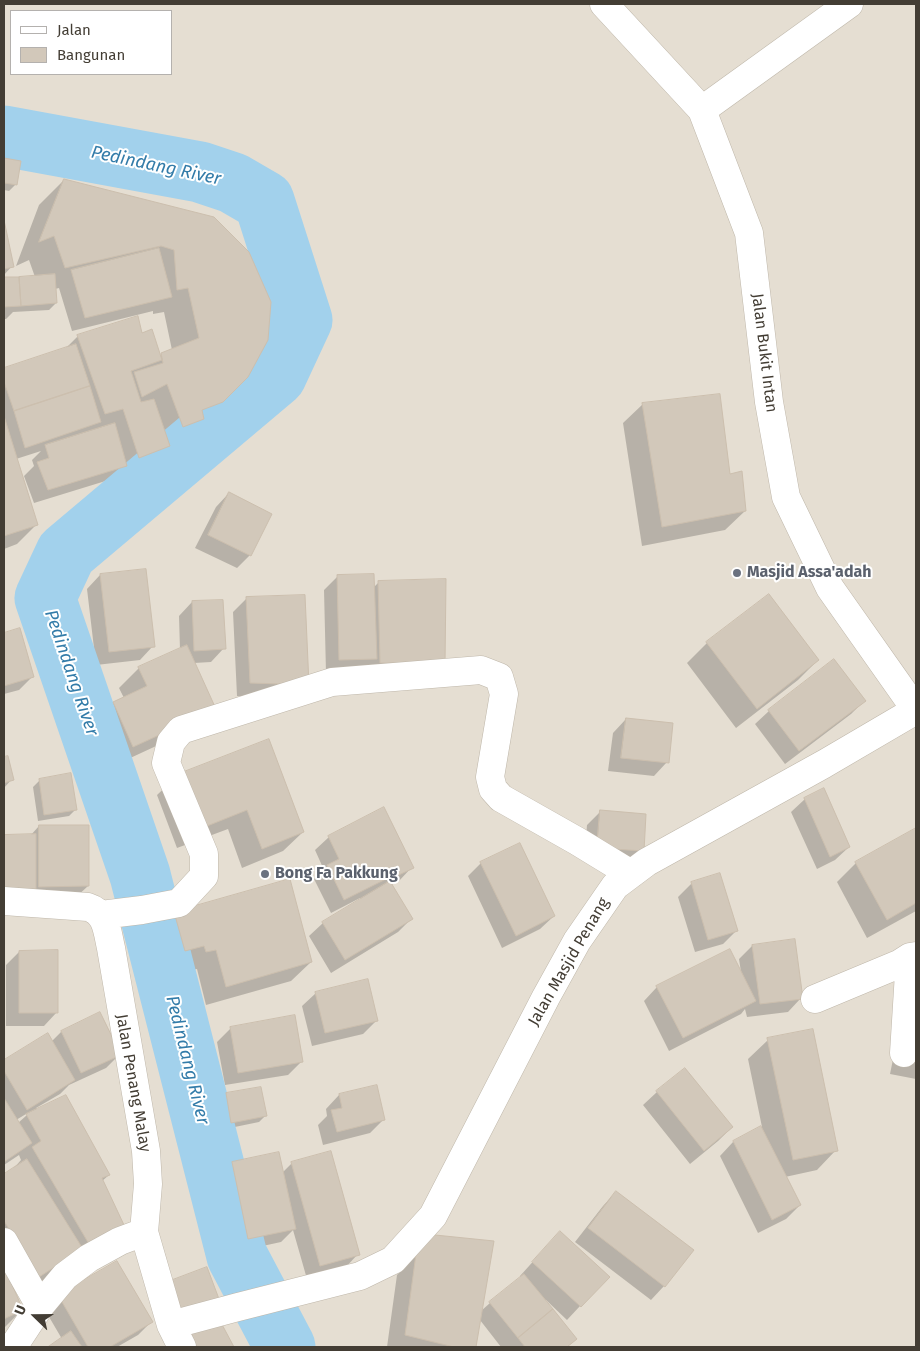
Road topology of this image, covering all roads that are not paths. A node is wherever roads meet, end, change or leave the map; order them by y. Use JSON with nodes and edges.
{"nodes":[{"id":1,"x":604,"y":4,"type":"edge"},
{"id":2,"x":849,"y":4,"type":"edge"},
{"id":3,"x":702,"y":110,"type":"junction"},
{"id":4,"x":916,"y":710,"type":"edge"},
{"id":5,"x":630,"y":874,"type":"junction"},
{"id":6,"x":4,"y":901,"type":"edge"},
{"id":7,"x":101,"y":914,"type":"junction"},
{"id":8,"x":913,"y":957,"type":"edge"},
{"id":9,"x":815,"y":999,"type":"dead end"},
{"id":10,"x":904,"y":1053,"type":"dead end"},
{"id":11,"x":144,"y":1232,"type":"junction"},
{"id":12,"x":4,"y":1242,"type":"edge"},
{"id":13,"x":40,"y":1306,"type":"junction"},
{"id":14,"x":176,"y":1336,"type":"edge"},
{"id":15,"x":13,"y":1347,"type":"edge"}],
"edges":[{"from":1,"to":3,"type":"street","name":"Jalan Bukit Intan"},
{"from":2,"to":3,"type":"street"},
{"from":3,"to":4,"type":"street","name":"Jalan Bukit Intan"},
{"from":4,"to":5,"type":"street","name":"Jalan Masjid Penang"},
{"from":5,"to":7,"type":"street"},
{"from":5,"to":14,"type":"street","name":"Jalan Masjid Penang"},
{"from":6,"to":7,"type":"street"},
{"from":7,"to":11,"type":"street","name":"Jalan Penang Malay"},
{"from":8,"to":9,"type":"street"},
{"from":8,"to":10,"type":"street"},
{"from":11,"to":13,"type":"street"},
{"from":11,"to":14,"type":"street","name":"Jalan Penang Malay"},
{"from":12,"to":13,"type":"street"},
{"from":13,"to":15,"type":"street"}]}
